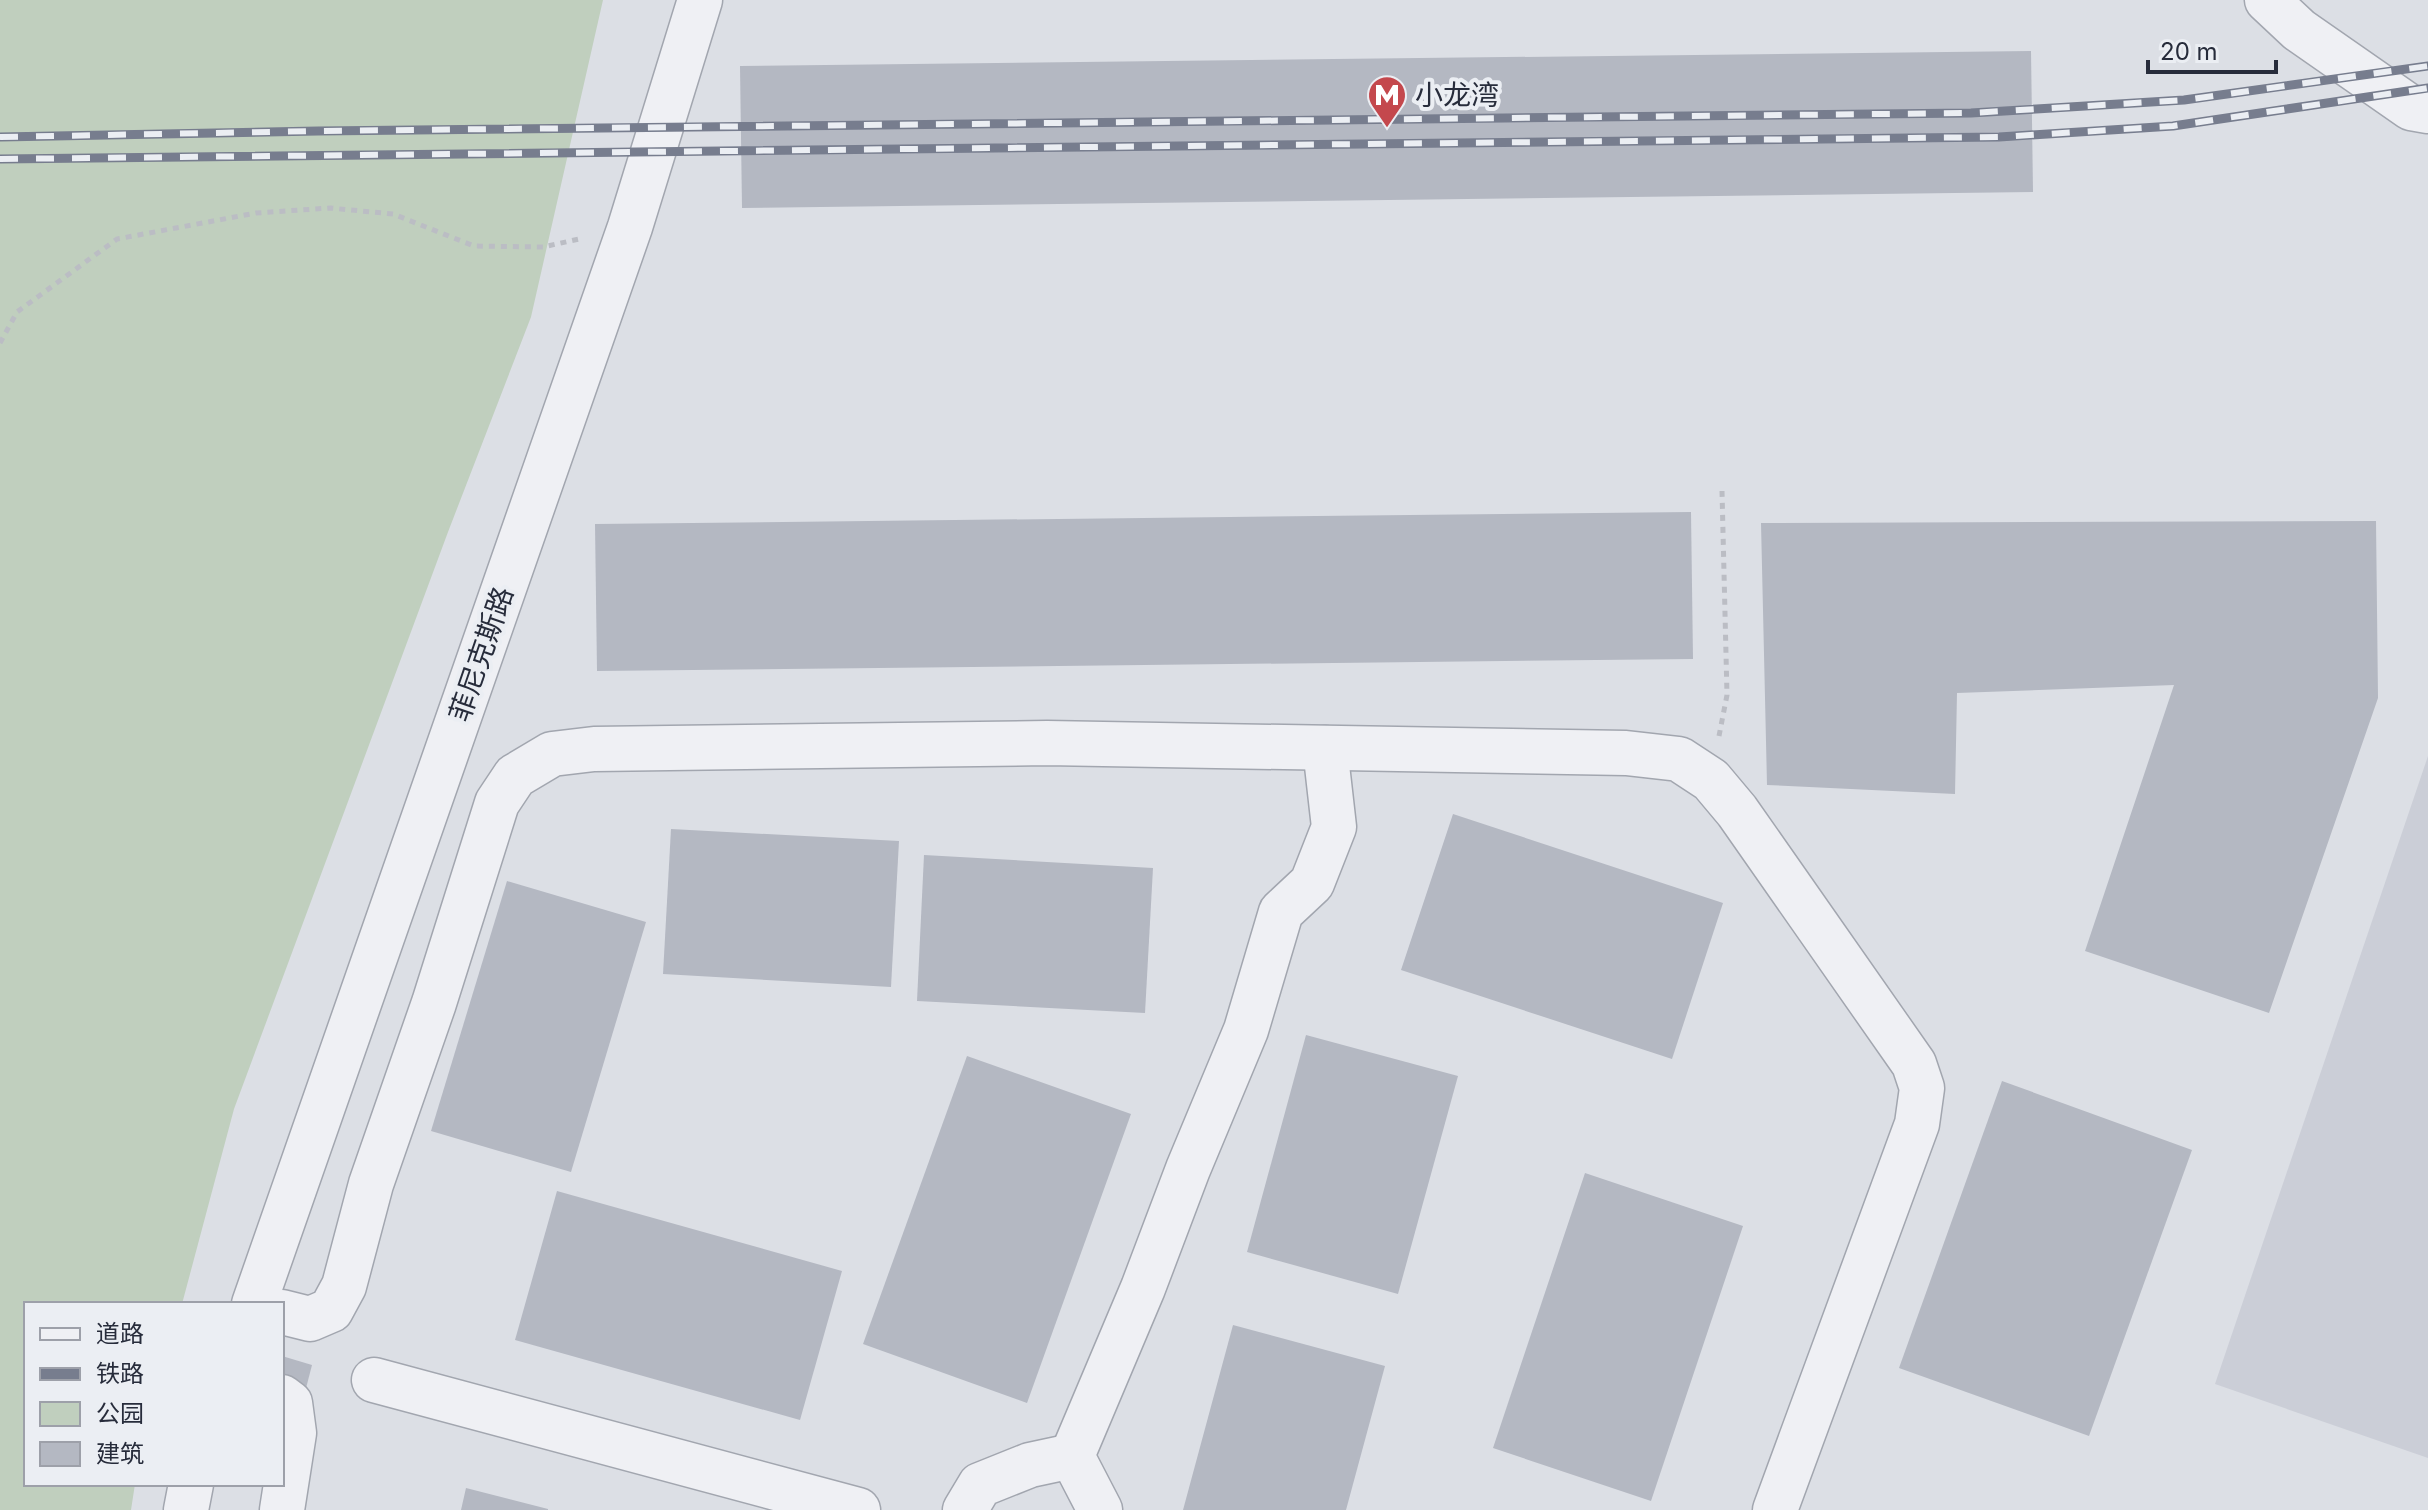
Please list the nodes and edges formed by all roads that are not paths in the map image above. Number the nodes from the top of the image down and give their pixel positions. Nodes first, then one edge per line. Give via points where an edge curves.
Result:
1 (700, 0) edge
2 (2267, 0) edge
3 (2428, 111) edge
4 (1325, 748) junction
5 (264, 1302) edge
6 (284, 1311) edge
7 (374, 1380) dead end
8 (284, 1398) edge
9 (1072, 1456) junction
10 (191, 1486) edge
11 (186, 1510) edge
12 (282, 1510) edge
13 (858, 1510) edge
14 (965, 1510) edge
15 (1100, 1510) edge
16 (1775, 1510) edge

1 - 5 street, 菲尼克斯路 via 630,227
2 - 3 street via 2299,30 2411,108
4 - 6 street via 1047,743 594,749 552,754 515,776 497,803 371,1184 344,1286 331,1310 310,1319
4 - 9 street via 1334,827 1312,883 1281,912 1246,1030
4 - 16 street via 1626,753 1679,759 1711,780 1737,811 1914,1064 1922,1088 1917,1124
7 - 13 street
8 - 12 street via 290,1403 294,1433
9 - 14 street via 1030,1465 980,1485
9 - 15 street
10 - 11 street

